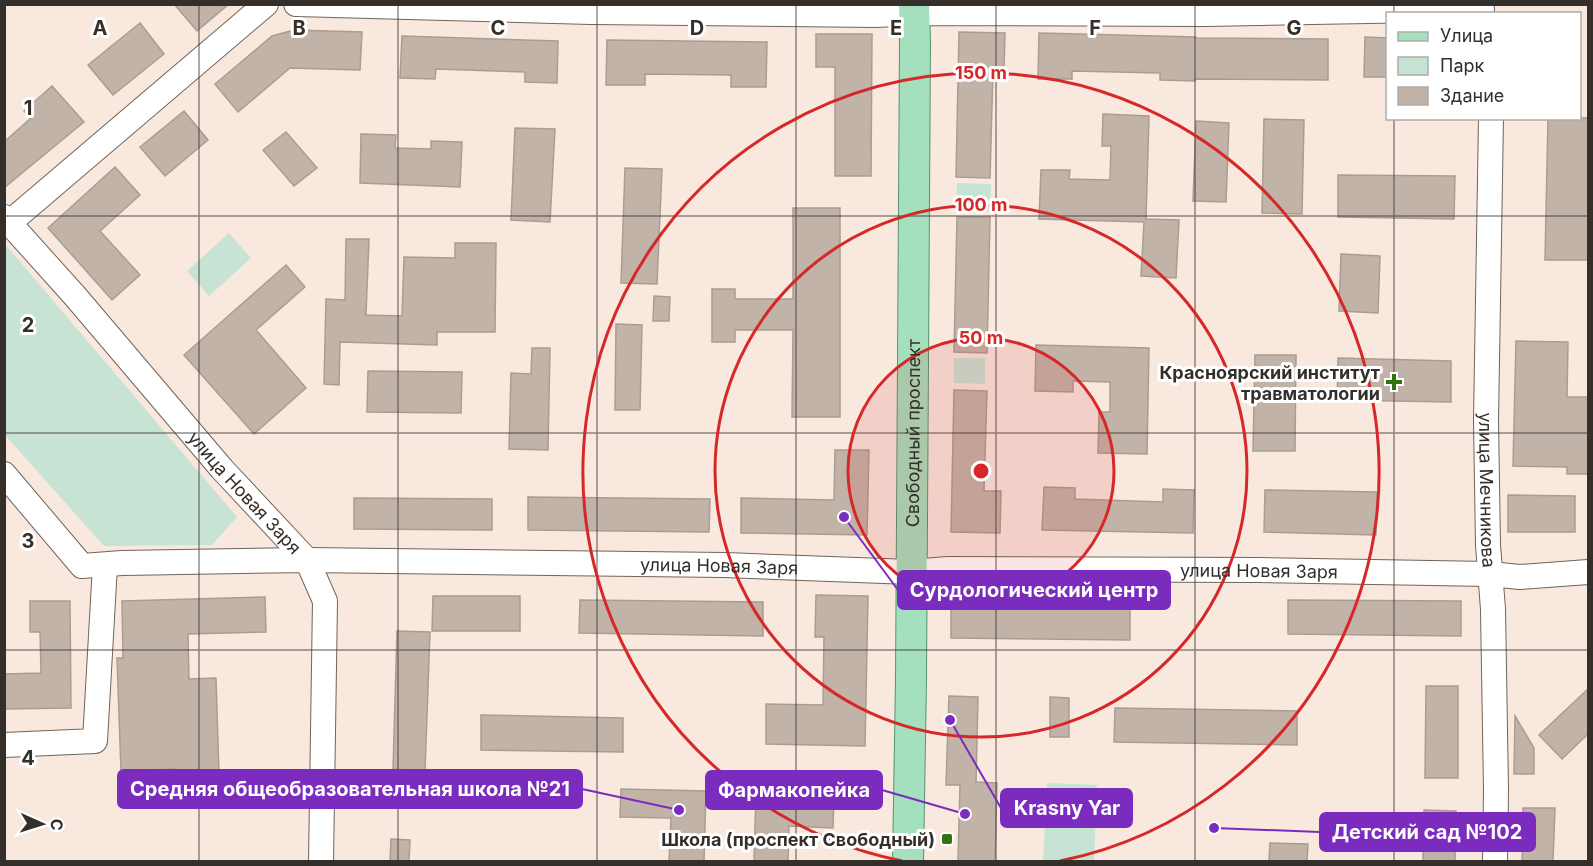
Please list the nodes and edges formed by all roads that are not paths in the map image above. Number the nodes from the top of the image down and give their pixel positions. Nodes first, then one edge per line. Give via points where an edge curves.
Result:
1 (266, 4) edge
2 (296, 4) edge
3 (914, 9) edge
4 (1482, 9) edge
5 (1491, 120) edge
6 (7, 220) edge
7 (4, 474) edge
8 (307, 560) junction
9 (105, 565) junction
10 (911, 572) junction
11 (1588, 572) edge
12 (1490, 574) junction
13 (4, 745) edge
14 (321, 861) edge
15 (908, 861) edge
16 (1495, 861) edge

1 - 6 street
2 - 3 street via 876,15
3 - 4 street via 1205,14
3 - 10 main road, Свободный проспект
5 - 12 street, улица Мечникова via 1486,410
6 - 8 street, улица Новая Заря via 222,469
7 - 9 street via 82,566
8 - 9 street
8 - 10 street, улица Новая Заря
8 - 14 street via 325,601
9 - 13 street via 95,741
10 - 12 street, улица Новая Заря via 1259,570
10 - 15 main road, Свободный проспект
11 - 12 street, улица Новая Заря via 1520,577
12 - 16 street, улица Мечникова

